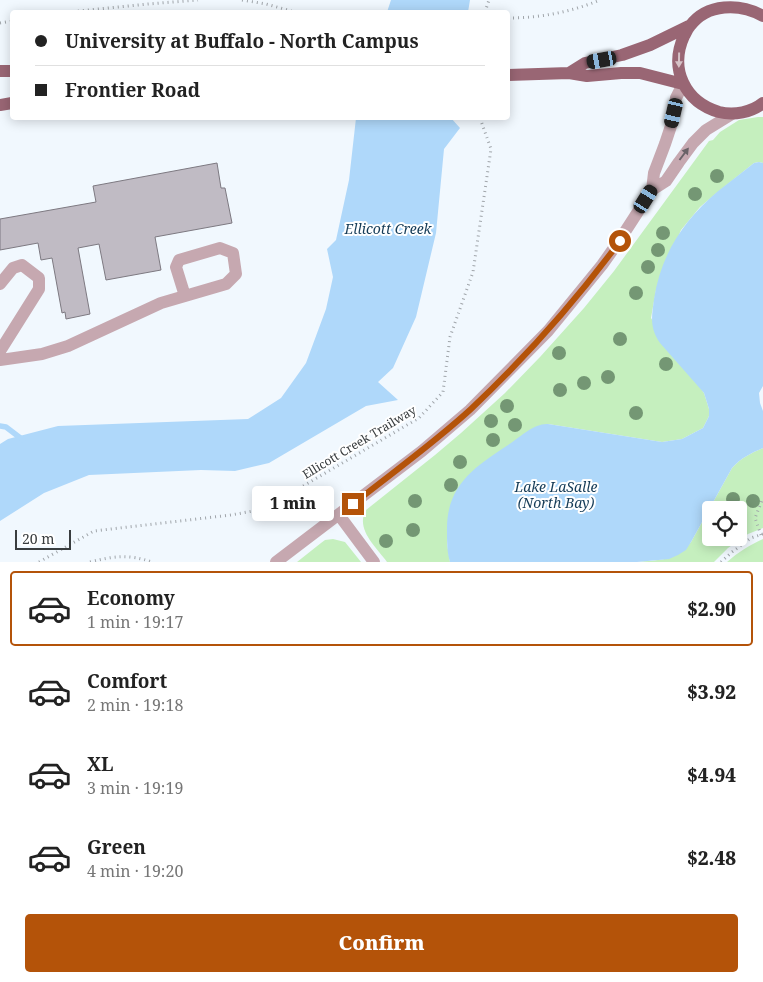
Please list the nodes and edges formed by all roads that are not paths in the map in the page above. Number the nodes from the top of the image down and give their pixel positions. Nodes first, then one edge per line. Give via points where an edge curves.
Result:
1 (735, 4) edge
2 (763, 16) edge
3 (690, 26) junction
4 (570, 72) junction
5 (512, 75) edge
6 (683, 84) junction
7 (761, 106) edge
8 (732, 114) junction
9 (652, 190) junction
10 (0, 284) edge
11 (185, 296) junction
12 (0, 351) edge
13 (0, 360) edge
14 (339, 515) junction
15 (276, 562) edge
16 (374, 562) edge

1 - 2 main road
1 - 3 main road via 711,10
3 - 4 main road via 650,45 585,63
3 -> 6 main road via 678,57
4 - 5 main road
4 - 6 main road via 587,76 640,72
6 - 8 main road via 707,107
6 - 9 street via 654,173
7 - 8 main road
9 -> 8 street via 666,181 686,150 700,136
9 - 14 street via 620,241 548,331 470,410
10 - 12 street via 12,268 22,265 39,278 39,289
11 - 11 street via 226,284 236,274 233,253 220,248 180,260 176,267
11 - 13 street via 68,346 42,354
14 - 15 street
14 - 16 street

